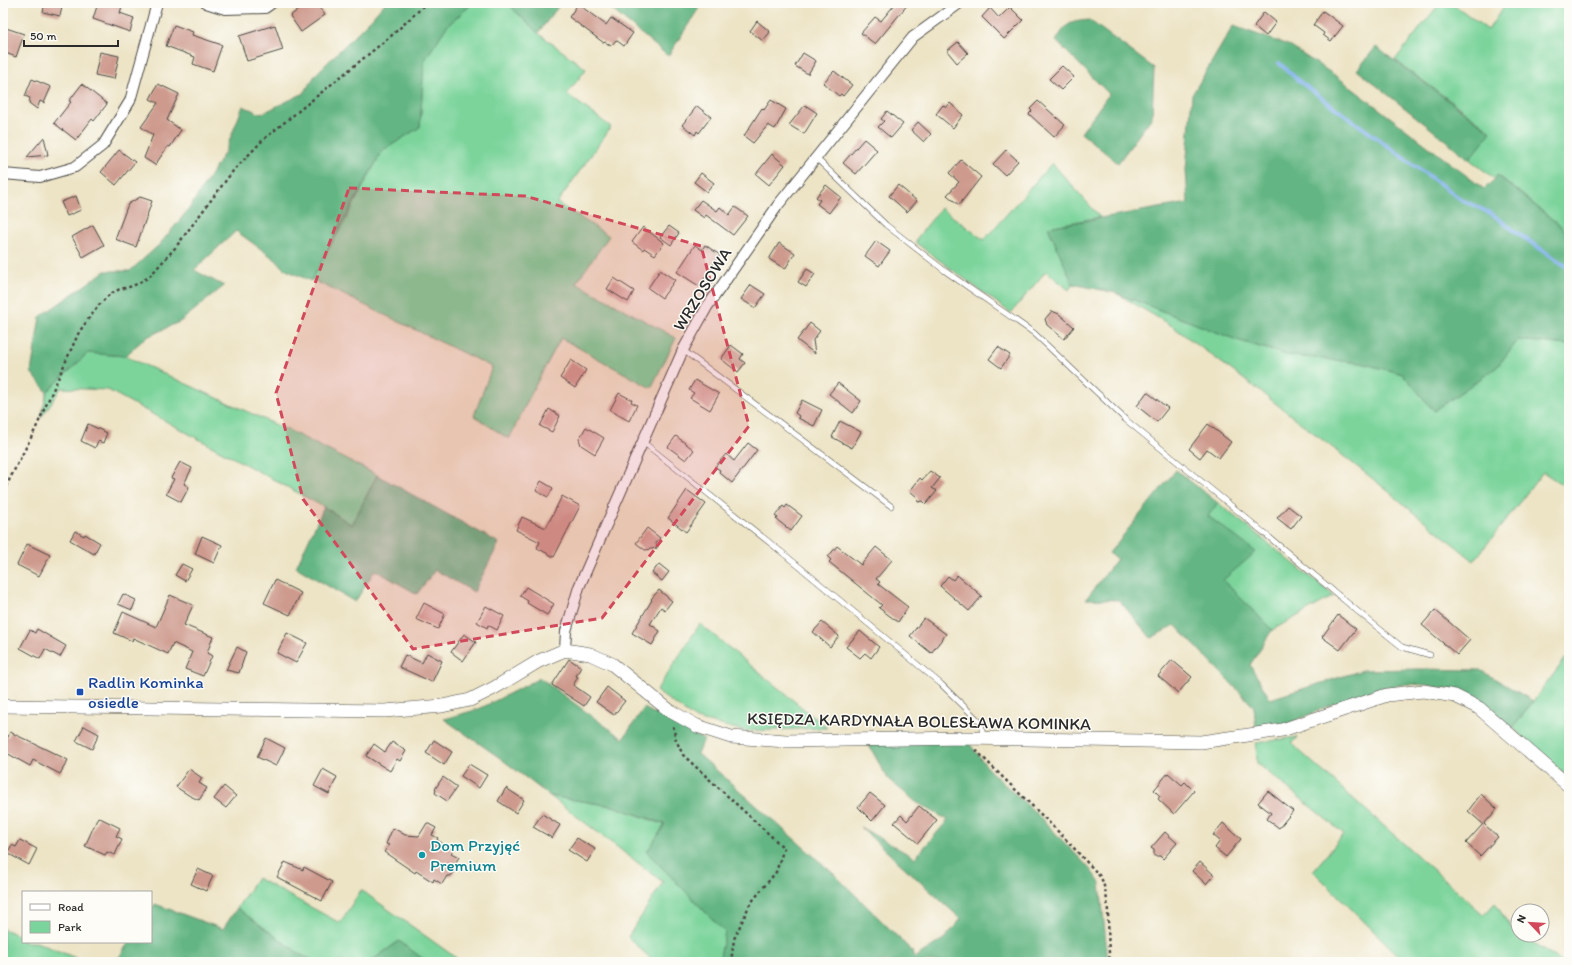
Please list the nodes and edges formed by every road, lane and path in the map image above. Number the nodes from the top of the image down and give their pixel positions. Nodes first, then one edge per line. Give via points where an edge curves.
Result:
1 (157, 3) edge
2 (206, 3) edge
3 (272, 3) edge
4 (427, 3) edge
5 (960, 3) edge
6 (816, 158) junction
7 (3, 174) edge
8 (683, 350) junction
9 (643, 442) junction
10 (3, 492) edge
11 (891, 506) dead end
12 (565, 650) junction
13 (1430, 655) dead end
14 (3, 706) edge
15 (670, 711) junction
16 (965, 738) junction
17 (984, 739) junction
18 (1569, 786) edge
19 (731, 962) edge
20 (1110, 962) edge

1 - 7 street via 130,101 103,145 74,167 40,177
2 - 3 street via 225,9 265,8
4 - 10 path via 391,36 260,142 233,171 175,248 149,277 110,294 99,305 79,332 35,430
5 - 6 street, WRZOSOWA via 912,37
6 - 8 street, WRZOSOWA via 778,205 706,307
6 - 13 lane via 886,225 945,271 1034,333 1126,420 1356,610 1402,647
8 - 9 street, WRZOSOWA
8 - 11 lane
9 - 12 street, WRZOSOWA via 579,587 566,631
9 - 17 lane via 941,684 982,723
12 - 14 street via 539,661 470,700 415,710
12 - 15 street, KSIĘDZA KARDYNAŁA BOLESŁAWA KOMINKA via 590,654 612,664
15 - 16 street, KSIĘDZA KARDYNAŁA BOLESŁAWA KOMINKA via 697,726 731,737 786,741
15 - 19 path via 676,740 683,755 784,848 776,872 750,904 734,939
16 - 17 street, KSIĘDZA KARDYNAŁA BOLESŁAWA KOMINKA
16 - 20 path via 1060,832 1101,879 1108,906
17 - 18 street, KSIĘDZA KARDYNAŁA BOLESŁAWA KOMINKA via 1201,742 1282,730 1387,695 1423,691 1455,696 1479,708

